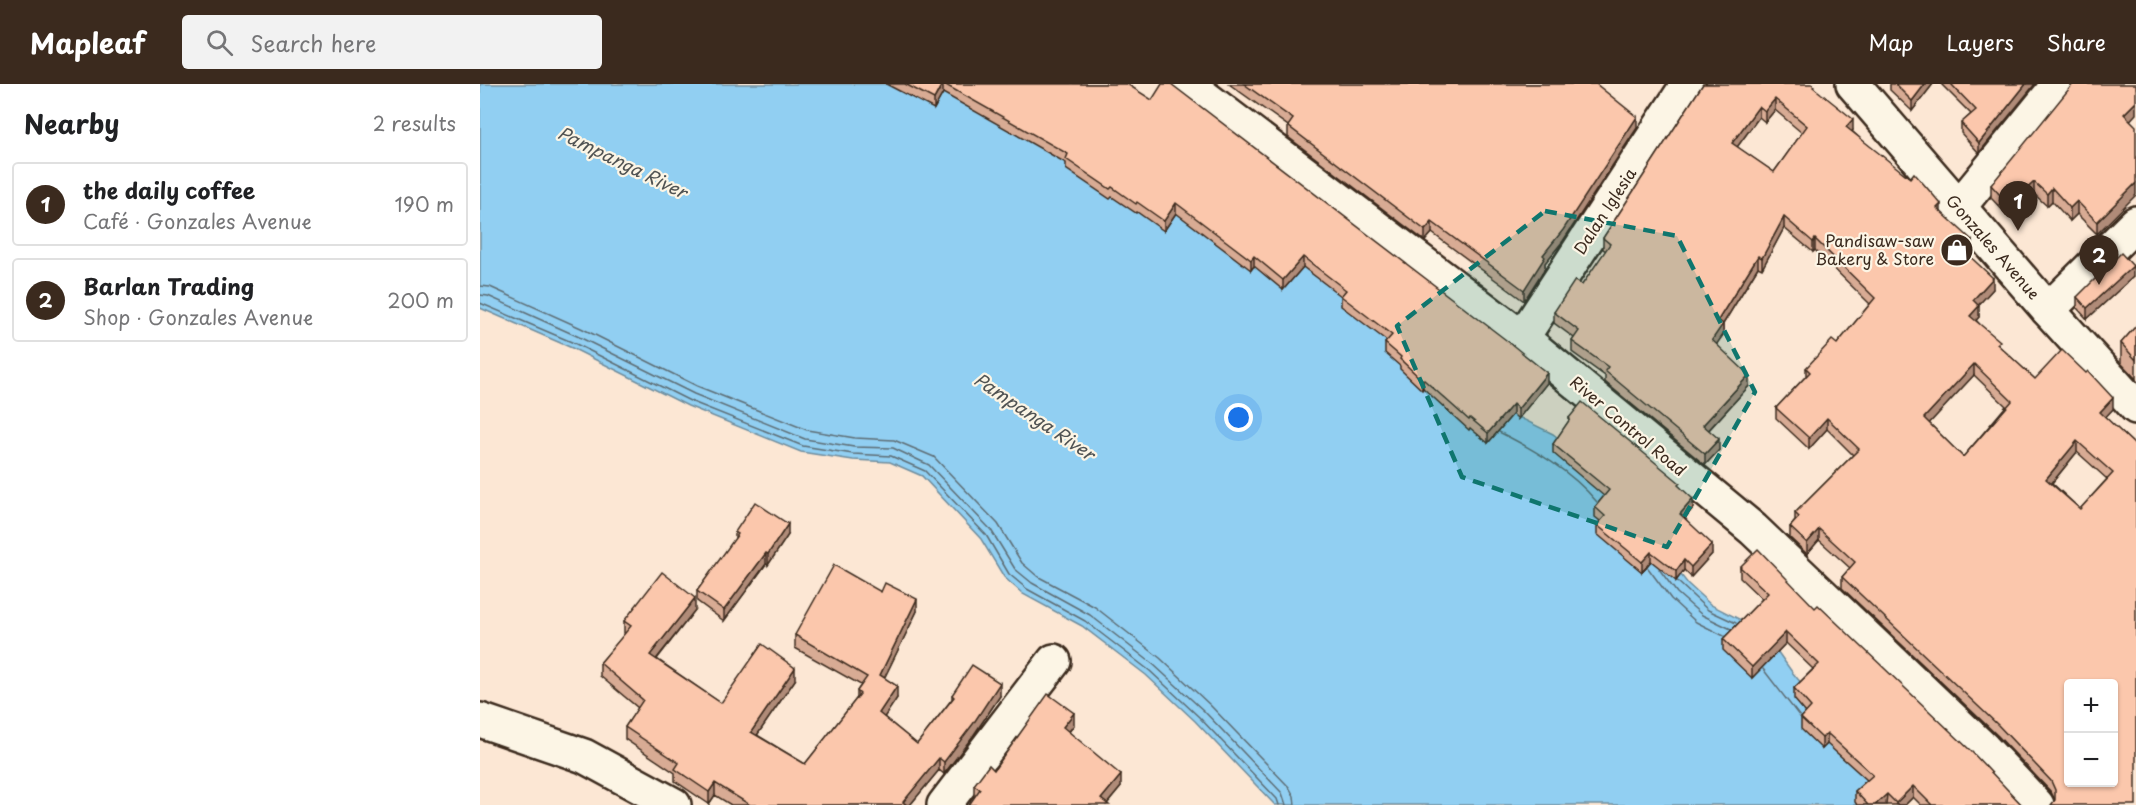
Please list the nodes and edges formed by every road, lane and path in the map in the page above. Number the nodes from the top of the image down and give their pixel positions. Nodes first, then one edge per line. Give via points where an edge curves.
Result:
1 (1187, 84) edge
2 (1688, 84) edge
3 (1853, 84) edge
4 (2059, 84) edge
5 (1959, 207) junction
6 (2136, 223) edge
7 (2048, 310) junction
8 (1522, 338) junction
9 (2136, 407) edge
10 (1054, 661) dead end
11 (480, 720) edge
12 (674, 805) edge
13 (944, 805) edge
14 (2037, 805) edge

1 - 8 street, River Control Road
2 - 8 street, Dalan Iglesia
3 - 5 street, Gonzales Avenue
4 - 5 street
5 - 7 street, Gonzales Avenue
6 - 7 street
7 - 9 street, Gonzales Avenue
8 - 14 street, River Control Road via 1753,529 1984,749
10 - 13 street
11 - 12 street via 584,756

